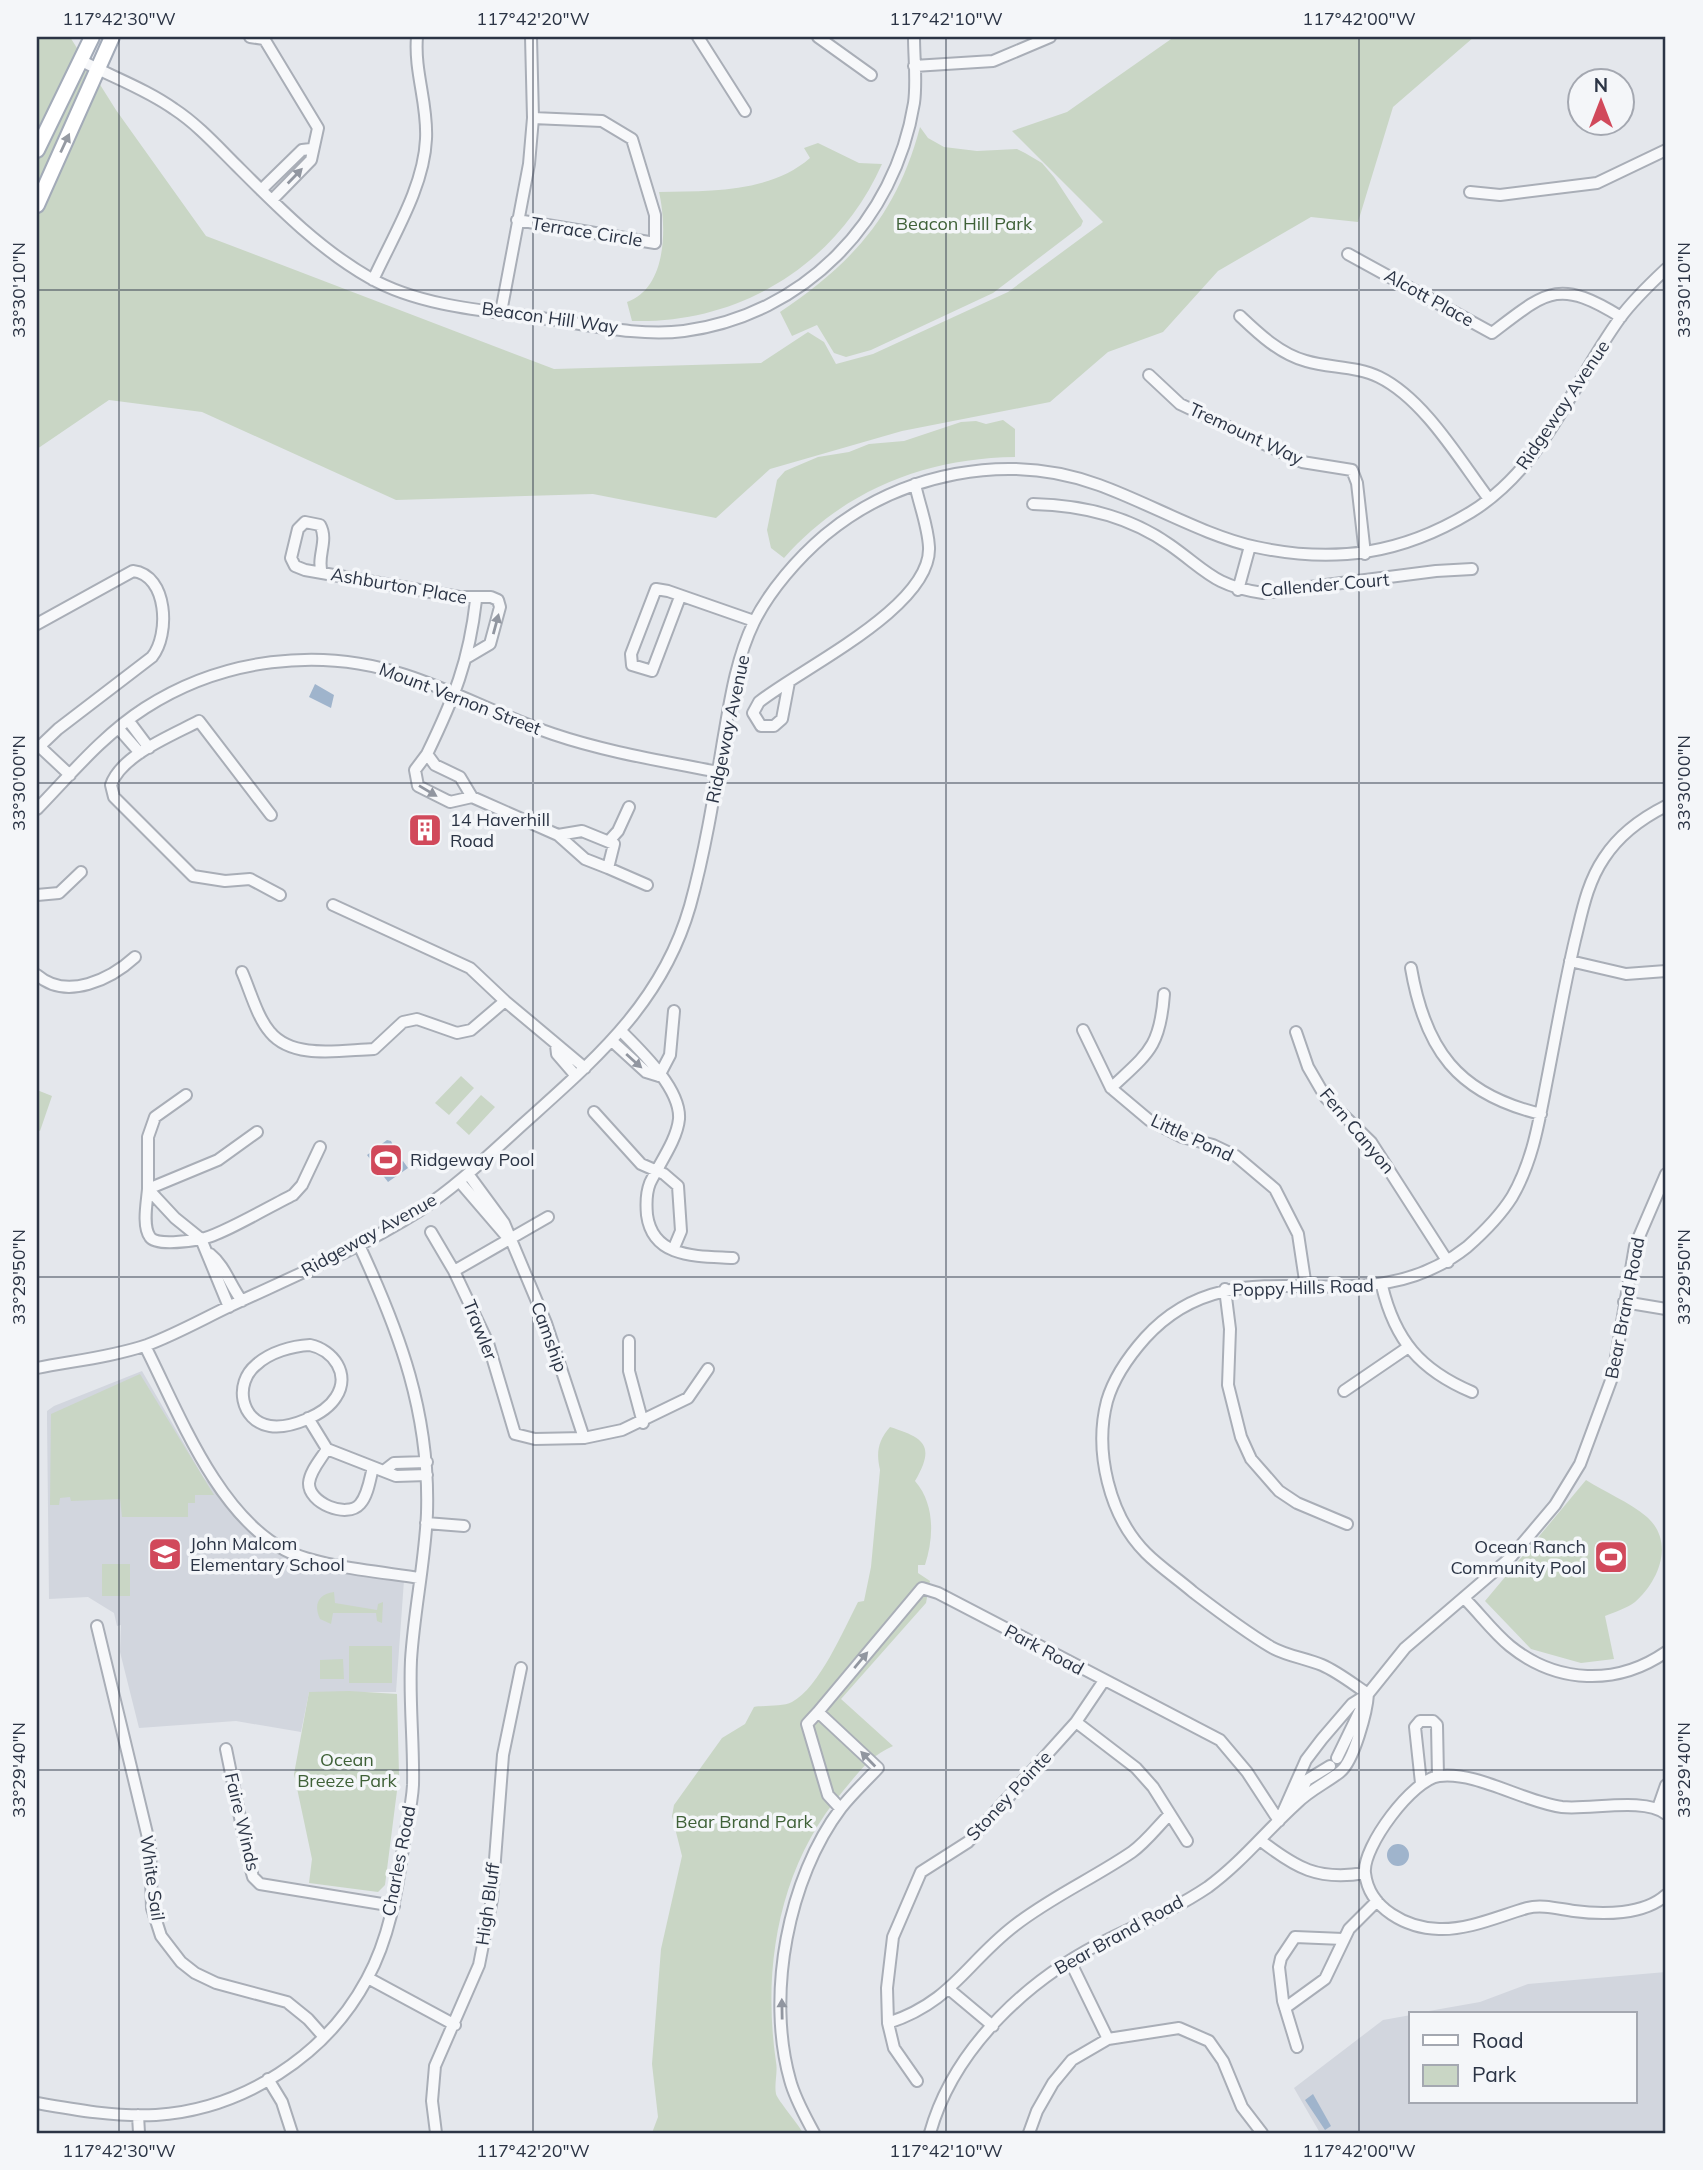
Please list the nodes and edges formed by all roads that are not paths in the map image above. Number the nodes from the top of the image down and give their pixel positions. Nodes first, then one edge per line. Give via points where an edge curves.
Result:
1 (92, 37) edge
2 (112, 37) edge
3 (250, 37) edge
4 (417, 37) edge
5 (531, 37) edge
6 (698, 37) edge
7 (818, 37) edge
8 (914, 37) edge
9 (1049, 37) edge
10 (263, 38) edge
11 (82, 61) junction
12 (914, 66) junction
13 (98, 70) junction
14 (871, 75) dead end
15 (745, 111) dead end
16 (533, 118) junction
17 (311, 149) junction
18 (37, 150) edge
19 (1666, 150) edge
20 (261, 190) junction
21 (1470, 192) dead end
22 (272, 200) junction
23 (37, 205) edge
24 (517, 220) junction
25 (1348, 254) dead end
26 (1666, 269) edge
27 (373, 280) junction
28 (501, 312) junction
29 (1240, 316) dead end
30 (1621, 317) junction
31 (1149, 374) dead end
32 (915, 484) junction
33 (1489, 499) junction
34 (1033, 504) dead end
35 (1250, 546) junction
36 (1364, 554) junction
37 (1472, 569) dead end
38 (322, 573) junction
39 (1238, 590) junction
40 (680, 597) junction
41 (476, 600) junction
42 (754, 621) junction
43 (37, 624) edge
44 (468, 657) junction
45 (789, 682) dead end
46 (455, 695) junction
47 (128, 720) junction
48 (118, 728) junction
49 (38, 747) edge
50 (145, 750) junction
51 (427, 754) junction
52 (718, 772) junction
53 (70, 775) junction
54 (472, 797) junction
55 (1666, 806) edge
56 (629, 807) dead end
57 (37, 809) edge
58 (271, 815) dead end
59 (558, 835) junction
60 (609, 841) junction
61 (608, 868) junction
62 (81, 872) dead end
63 (647, 885) dead end
64 (37, 895) edge
65 (279, 895) dead end
66 (333, 905) dead end
67 (135, 957) dead end
68 (1570, 961) junction
69 (1411, 968) dead end
70 (1666, 971) edge
71 (242, 972) dead end
72 (37, 975) edge
73 (1164, 994) dead end
74 (505, 1001) junction
75 (674, 1011) dead end
76 (1083, 1030) dead end
77 (621, 1031) junction
78 (1296, 1032) dead end
79 (612, 1041) junction
80 (556, 1045) junction
81 (584, 1068) junction
82 (576, 1076) junction
83 (659, 1076) junction
84 (1111, 1088) junction
85 (186, 1095) dead end
86 (594, 1112) dead end
87 (1541, 1114) junction
88 (257, 1132) dead end
89 (320, 1147) dead end
90 (657, 1171) junction
91 (1666, 1174) edge
92 (463, 1177) junction
93 (148, 1189) junction
94 (548, 1217) dead end
95 (431, 1232) dead end
96 (508, 1238) junction
97 (201, 1239) junction
98 (359, 1245) junction
99 (673, 1250) junction
100 (210, 1254) junction
101 (733, 1258) dead end
102 (1448, 1262) junction
103 (454, 1271) junction
104 (1382, 1286) junction
105 (1306, 1287) junction
106 (1225, 1289) junction
107 (242, 1301) junction
108 (1624, 1302) junction
109 (229, 1307) junction
110 (1666, 1309) edge
111 (629, 1341) dead end
112 (145, 1346) junction
113 (1407, 1348) junction
114 (37, 1368) edge
115 (708, 1369) dead end
116 (1344, 1391) dead end
117 (1472, 1392) dead end
118 (308, 1418) junction
119 (643, 1423) junction
120 (584, 1438) junction
121 (327, 1449) junction
122 (426, 1462) junction
123 (379, 1469) junction
124 (427, 1475) junction
125 (1347, 1524) dead end
126 (426, 1526) junction
127 (462, 1529) dead end
128 (420, 1578) junction
129 (1465, 1599) junction
130 (97, 1626) dead end
131 (1666, 1652) edge
132 (521, 1668) dead end
133 (1103, 1682) junction
134 (1368, 1694) junction
135 (818, 1712) junction
136 (1076, 1722) junction
137 (1322, 1739) junction
138 (226, 1749) dead end
139 (1339, 1757) junction
140 (1438, 1776) junction
141 (1421, 1783) junction
142 (1666, 1785) edge
143 (1294, 1805) junction
144 (840, 1808) junction
145 (1662, 1811) edge
146 (1170, 1814) junction
147 (1279, 1821) junction
148 (1260, 1840) junction
149 (1187, 1841) dead end
150 (1364, 1873) junction
151 (1666, 1895) edge
152 (1377, 1901) junction
153 (394, 1906) junction
154 (1343, 1939) junction
155 (1070, 1961) junction
156 (368, 1978) junction
157 (950, 1990) junction
158 (1285, 2008) junction
159 (888, 2023) junction
160 (455, 2025) junction
161 (993, 2026) junction
162 (324, 2037) junction
163 (1108, 2039) junction
164 (1297, 2047) dead end
165 (268, 2079) junction
166 (916, 2081) dead end
167 (37, 2102) edge
168 (138, 2115) junction
169 (139, 2133) edge
170 (292, 2133) edge
171 (436, 2133) edge
172 (814, 2133) edge
173 (930, 2133) edge
174 (1030, 2133) edge
175 (1262, 2133) edge

1 - 11 main road
2 - 13 main road
3 - 10 street
4 - 27 street via 424,158
5 - 16 street
6 - 15 street
7 - 14 street
8 - 12 street, Beacon Hill Way
9 - 12 street via 993,61
10 - 17 street via 318,128
11 - 13 street, Beacon Hill Way
11 - 18 main road
12 - 28 street, Beacon Hill Way via 914,101 907,131 881,198 849,245 820,273 782,299 733,320 683,331 640,331
13 - 20 street, Beacon Hill Way via 175,109
23 -> 13 main road
16 - 24 street
16 - 24 street, Terrace Circle via 601,121 632,139 655,215 655,243
17 - 20 street via 302,150
22 -> 17 street via 311,160
19 - 21 street via 1597,183 1500,195
20 - 22 street, Beacon Hill Way
22 - 27 street, Beacon Hill Way via 332,254
24 - 28 street
25 - 30 street, Alcott Place via 1492,333 1527,306 1553,294 1588,297
26 - 30 street, Ridgeway Avenue
27 - 28 street, Beacon Hill Way via 443,302
29 - 33 street via 1295,357 1371,374 1398,388 1418,406
30 - 33 street, Ridgeway Avenue via 1539,448
31 - 36 street, Tremount Way via 1180,404 1302,462 1352,470 1359,491
32 - 35 street, Ridgeway Avenue via 1001,469 1056,473 1102,486
32 - 42 street, Ridgeway Avenue via 864,508 821,538
32 - 45 street via 929,546 924,573 874,626
33 - 36 street, Ridgeway Avenue via 1416,540
34 - 39 street, Callender Court via 1077,506 1133,525 1169,544 1221,584
35 - 36 street, Ridgeway Avenue via 1305,555
35 - 39 street
37 - 39 street, Callender Court via 1263,593
38 - 38 street, Ashburton Place via 291,562 298,529 304,522 320,525 324,533
38 - 41 street, Ashburton Place
40 - 40 street via 656,589 631,654 632,664 652,671
40 - 42 street
41 - 44 street, Ashburton Place
44 -> 41 street, Ashburton Place via 490,644 500,607 491,597
42 - 52 street, Ridgeway Avenue via 733,686
43 - 49 street via 124,573 142,572 155,584 164,620 158,650
44 - 46 street, Ashburton Place
46 - 47 street, Mount Vernon Street via 370,665 286,660 212,676 173,692
46 - 51 street, Ashburton Place
46 - 52 street, Mount Vernon Street via 577,741
47 - 48 street, Mount Vernon Street
47 - 50 street
48 - 50 street
48 - 53 street, Mount Vernon Street
49 - 53 street
50 - 58 street via 199,721
50 - 65 street via 113,780 114,797 193,876 250,879
51 - 54 street via 435,765 460,777
51 -> 54 street, Ashburton Place via 415,770 418,786 450,802
52 - 77 street, Ridgeway Avenue via 697,879 679,939 645,1003
53 - 57 street, Mount Vernon Street
54 - 59 street
55 - 68 street, Poppy Hills Road via 1632,828 1604,858 1583,904
56 - 60 street
59 - 60 street via 582,831
59 - 61 street via 585,859
60 - 61 street via 615,851
61 - 63 street
62 - 64 street via 59,893
66 - 74 street via 470,968
67 - 72 street via 111,978 81,985 57,984
68 - 70 street via 1626,974
68 - 87 street, Poppy Hills Road
69 - 87 street via 1428,1032 1457,1075 1477,1089
71 - 74 street via 268,1030 283,1046 316,1051 374,1049 403,1022 417,1019 457,1032 471,1030
73 - 84 street via 1157,1040
74 - 80 street
75 - 83 street via 670,1055
76 - 84 street, Little Pond
77 - 79 street, Ridgeway Avenue
77 - 83 street
78 - 102 street, Fern Canyon via 1308,1067 1326,1098 1371,1142
79 - 81 street, Ridgeway Avenue
79 -> 83 street via 646,1072
80 - 81 street
80 - 82 street via 557,1054
81 - 82 street, Ridgeway Avenue
82 - 92 street, Ridgeway Avenue
83 - 90 street via 672,1092 679,1120
84 - 105 street, Little Pond via 1149,1120 1236,1156 1275,1189 1298,1234
85 - 93 street via 155,1117 148,1137
86 - 90 street via 632,1156
87 - 102 street, Poppy Hills Road via 1530,1158 1513,1195 1490,1225
88 - 93 street via 218,1160
89 - 97 street via 293,1195
90 - 99 street via 669,1177 680,1193 681,1231
90 - 99 street via 647,1192 649,1222 655,1239
91 - 108 street, Bear Brand Road via 1635,1246
92 - 96 street, Camship via 504,1223
92 - 98 street, Ridgeway Avenue via 421,1210
93 - 97 street
93 - 97 street via 146,1229 150,1238 167,1244
94 - 96 street
95 - 103 street, Trawler
96 - 103 street
96 - 120 street, Camship via 546,1322
97 - 100 street
98 - 107 street, Ridgeway Avenue
98 - 122 street, Charles Road via 409,1363
99 - 101 street
100 - 107 street via 221,1263
100 - 109 street
102 - 104 street, Poppy Hills Road
103 - 120 street, Trawler via 488,1343 515,1434 536,1439
104 - 105 street, Poppy Hills Road
104 - 113 street via 1392,1322
105 - 106 street, Poppy Hills Road
106 - 125 street via 1230,1329 1228,1385 1251,1459 1279,1491
106 - 134 street, Poppy Hills Road via 1192,1300 1166,1317 1121,1370 1104,1420 1103,1449 1112,1496 1144,1552 1202,1598 1274,1648 1321,1665
107 - 109 street, Ridgeway Avenue
108 - 110 street
108 - 129 street, Bear Brand Road via 1613,1375 1580,1464 1525,1541
109 - 112 street, Ridgeway Avenue
111 - 119 street via 629,1371
112 - 114 street, Ridgeway Avenue
112 - 128 street via 174,1411 219,1486 259,1535 313,1559
113 - 116 street
113 - 117 street via 1447,1382
115 - 119 street via 688,1398
118 - 118 street via 278,1427 261,1425 249,1416 242,1387 255,1365 297,1346 324,1348 331,1354 341,1375 337,1397
118 - 121 street
119 - 120 street
121 - 123 street
121 - 123 street via 309,1480 310,1490 315,1499 343,1511 360,1503
122 - 123 street via 394,1463
122 - 124 street, Charles Road
123 - 124 street via 396,1476
124 - 126 street, Charles Road
126 - 127 street
126 - 128 street, Charles Road
128 - 153 street, Charles Road via 411,1661 412,1788
129 - 131 street via 1508,1644 1556,1672 1582,1677 1615,1675
129 - 134 street, Bear Brand Road via 1405,1648
130 - 162 street, White Sail via 150,1846 152,1908 161,1936 195,1973 287,2002
132 - 160 street, High Bluff via 503,1755 492,1899 479,1965
135 -> 133 street, Park Road via 922,1588
133 - 136 street, Stoney Pointe
133 - 147 street, Park Road via 1220,1740
134 - 137 street, Bear Brand Road via 1352,1704
134 - 139 street, Bear Brand Road via 1367,1713
135 - 144 street, Park Road via 807,1724 828,1795
144 -> 135 street via 877,1768
136 - 146 street via 1136,1768
136 - 159 street, Stoney Pointe via 968,1842 921,1871 892,1937
137 - 139 street
137 - 147 street, Bear Brand Road via 1306,1760
138 - 153 street, Faire Winds via 250,1866 260,1884
139 - 143 street via 1307,1780
139 - 143 street, Bear Brand Road via 1342,1771
140 - 141 street
140 - 141 street via 1437,1725 1420,1721 1415,1727
140 - 145 street via 1467,1779 1551,1805
141 - 150 street via 1385,1824
142 - 145 street
143 - 147 street, Bear Brand Road
172 -> 144 street via 789,2077 782,1997 797,1892
146 - 149 street
146 - 157 street via 1134,1850 1012,1927
147 - 148 street, Bear Brand Road
148 - 150 street via 1303,1870 1345,1877
148 - 155 street, Bear Brand Road via 1206,1888
150 - 152 street
151 - 152 street via 1641,1909 1601,1913 1531,1907 1440,1929 1391,1916
152 - 154 street
153 - 156 street, Charles Road
154 - 158 street via 1325,1979
154 - 158 street via 1296,1937 1280,1962
155 - 161 street, Bear Brand Road via 1037,1981
155 - 163 street
156 - 160 street
156 - 162 street, Charles Road
157 - 159 street via 917,2013
157 - 161 street
158 - 164 street
159 - 166 street, Stoney Pointe via 894,2048
160 - 171 street, High Bluff via 435,2066 432,2101
161 - 173 street, Bear Brand Road via 959,2072
162 - 165 street, Charles Road via 296,2064
163 - 174 street via 1072,2060 1037,2111
163 - 175 street via 1178,2028 1209,2041 1223,2061 1242,2107
165 - 168 street, Charles Road via 215,2104
165 - 170 street
167 - 168 street, Charles Road
168 - 169 street

